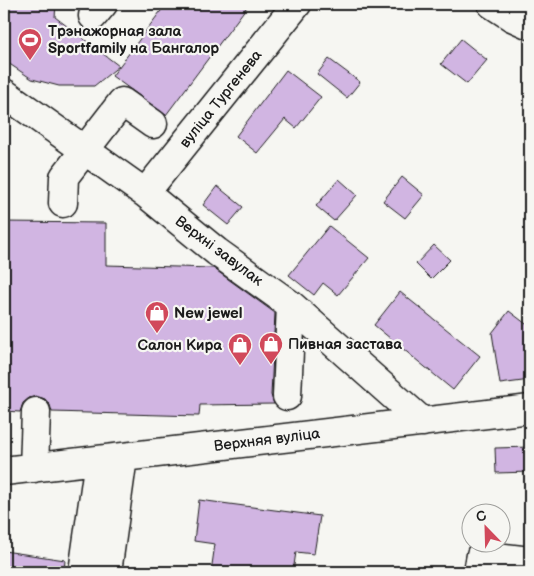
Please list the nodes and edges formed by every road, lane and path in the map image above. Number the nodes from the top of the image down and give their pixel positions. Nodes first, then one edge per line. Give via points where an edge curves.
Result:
1 (297, 4) edge
2 (492, 4) edge
3 (530, 25) edge
4 (4, 93) edge
5 (153, 124) dead end
6 (84, 151) junction
7 (145, 193) junction
8 (63, 203) dead end
9 (291, 305) junction
10 (287, 396) dead end
11 (530, 409) edge
12 (36, 412) dead end
13 (423, 422) junction
14 (111, 459) junction
15 (34, 468) junction
16 (4, 472) edge
17 (530, 561) edge
18 (83, 572) edge
19 (107, 572) edge
20 (478, 572) edge

1 - 7 street, вуліца Тургенева
2 - 3 street
4 - 6 street, Верхні завулак
5 - 6 street via 122,102
6 - 7 street, Верхні завулак
6 - 8 street via 64,177
7 - 9 street, Верхні завулак via 216,252
9 - 10 street
9 - 13 street, Верхні завулак
11 - 13 street, Верхняя вуліца
12 - 15 street
13 - 14 street, Верхняя вуліца
14 - 15 street, Верхняя вуліца
14 - 18 street
14 - 19 street
15 - 16 street, Верхняя вуліца
17 - 20 street via 481,555

